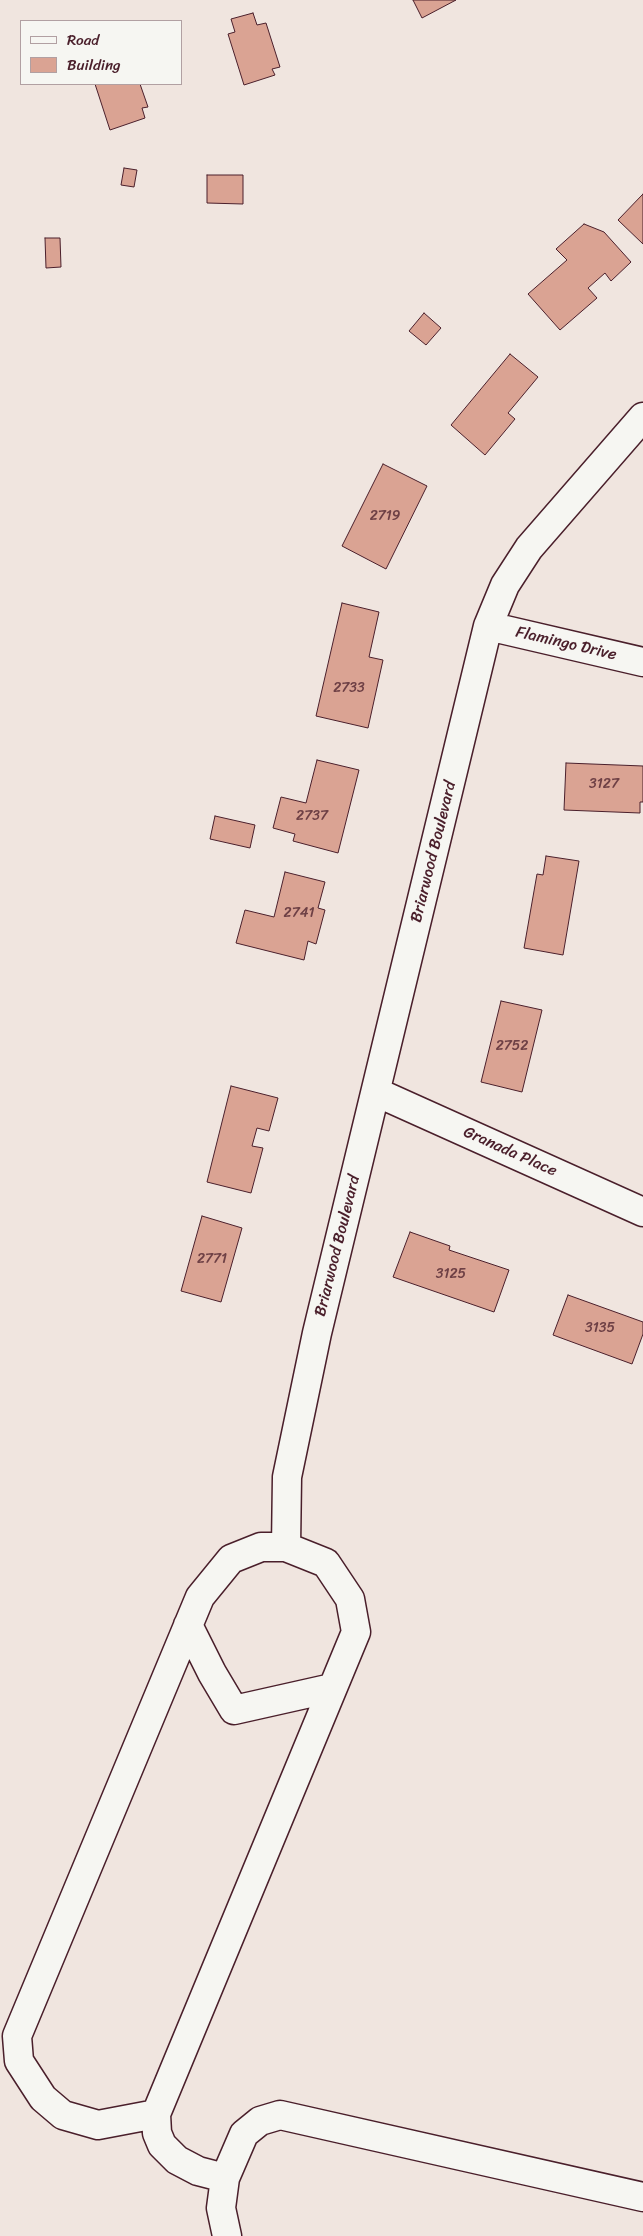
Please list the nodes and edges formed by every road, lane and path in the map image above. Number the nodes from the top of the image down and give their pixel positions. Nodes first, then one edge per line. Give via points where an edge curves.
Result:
1 (643, 417) edge
2 (488, 626) junction
3 (643, 662) edge
4 (376, 1092) junction
5 (643, 1212) edge
6 (286, 1547) junction
7 (188, 1625) junction
8 (332, 1688) junction
9 (156, 2114) junction
10 (225, 2178) junction
11 (643, 2197) edge
12 (227, 2236) edge

1 - 2 street, Briarwood Boulevard via 529,548 505,585
2 - 3 street, Flamingo Drive
2 - 4 street, Briarwood Boulevard
4 - 5 street, Granada Place
4 - 6 street, Briarwood Boulevard via 317,1333 286,1477
6 - 7 street via 261,1547 231,1559 200,1597
6 - 8 street via 326,1563 350,1599 356,1632
7 - 8 street via 234,1710
7 - 9 street via 17,2036 19,2061 43,2098 62,2115 98,2125
8 - 9 street
9 - 10 street via 157,2133 162,2145 177,2160 198,2171
10 - 11 street via 244,2134 260,2122 280,2115
10 - 12 street via 221,2208

